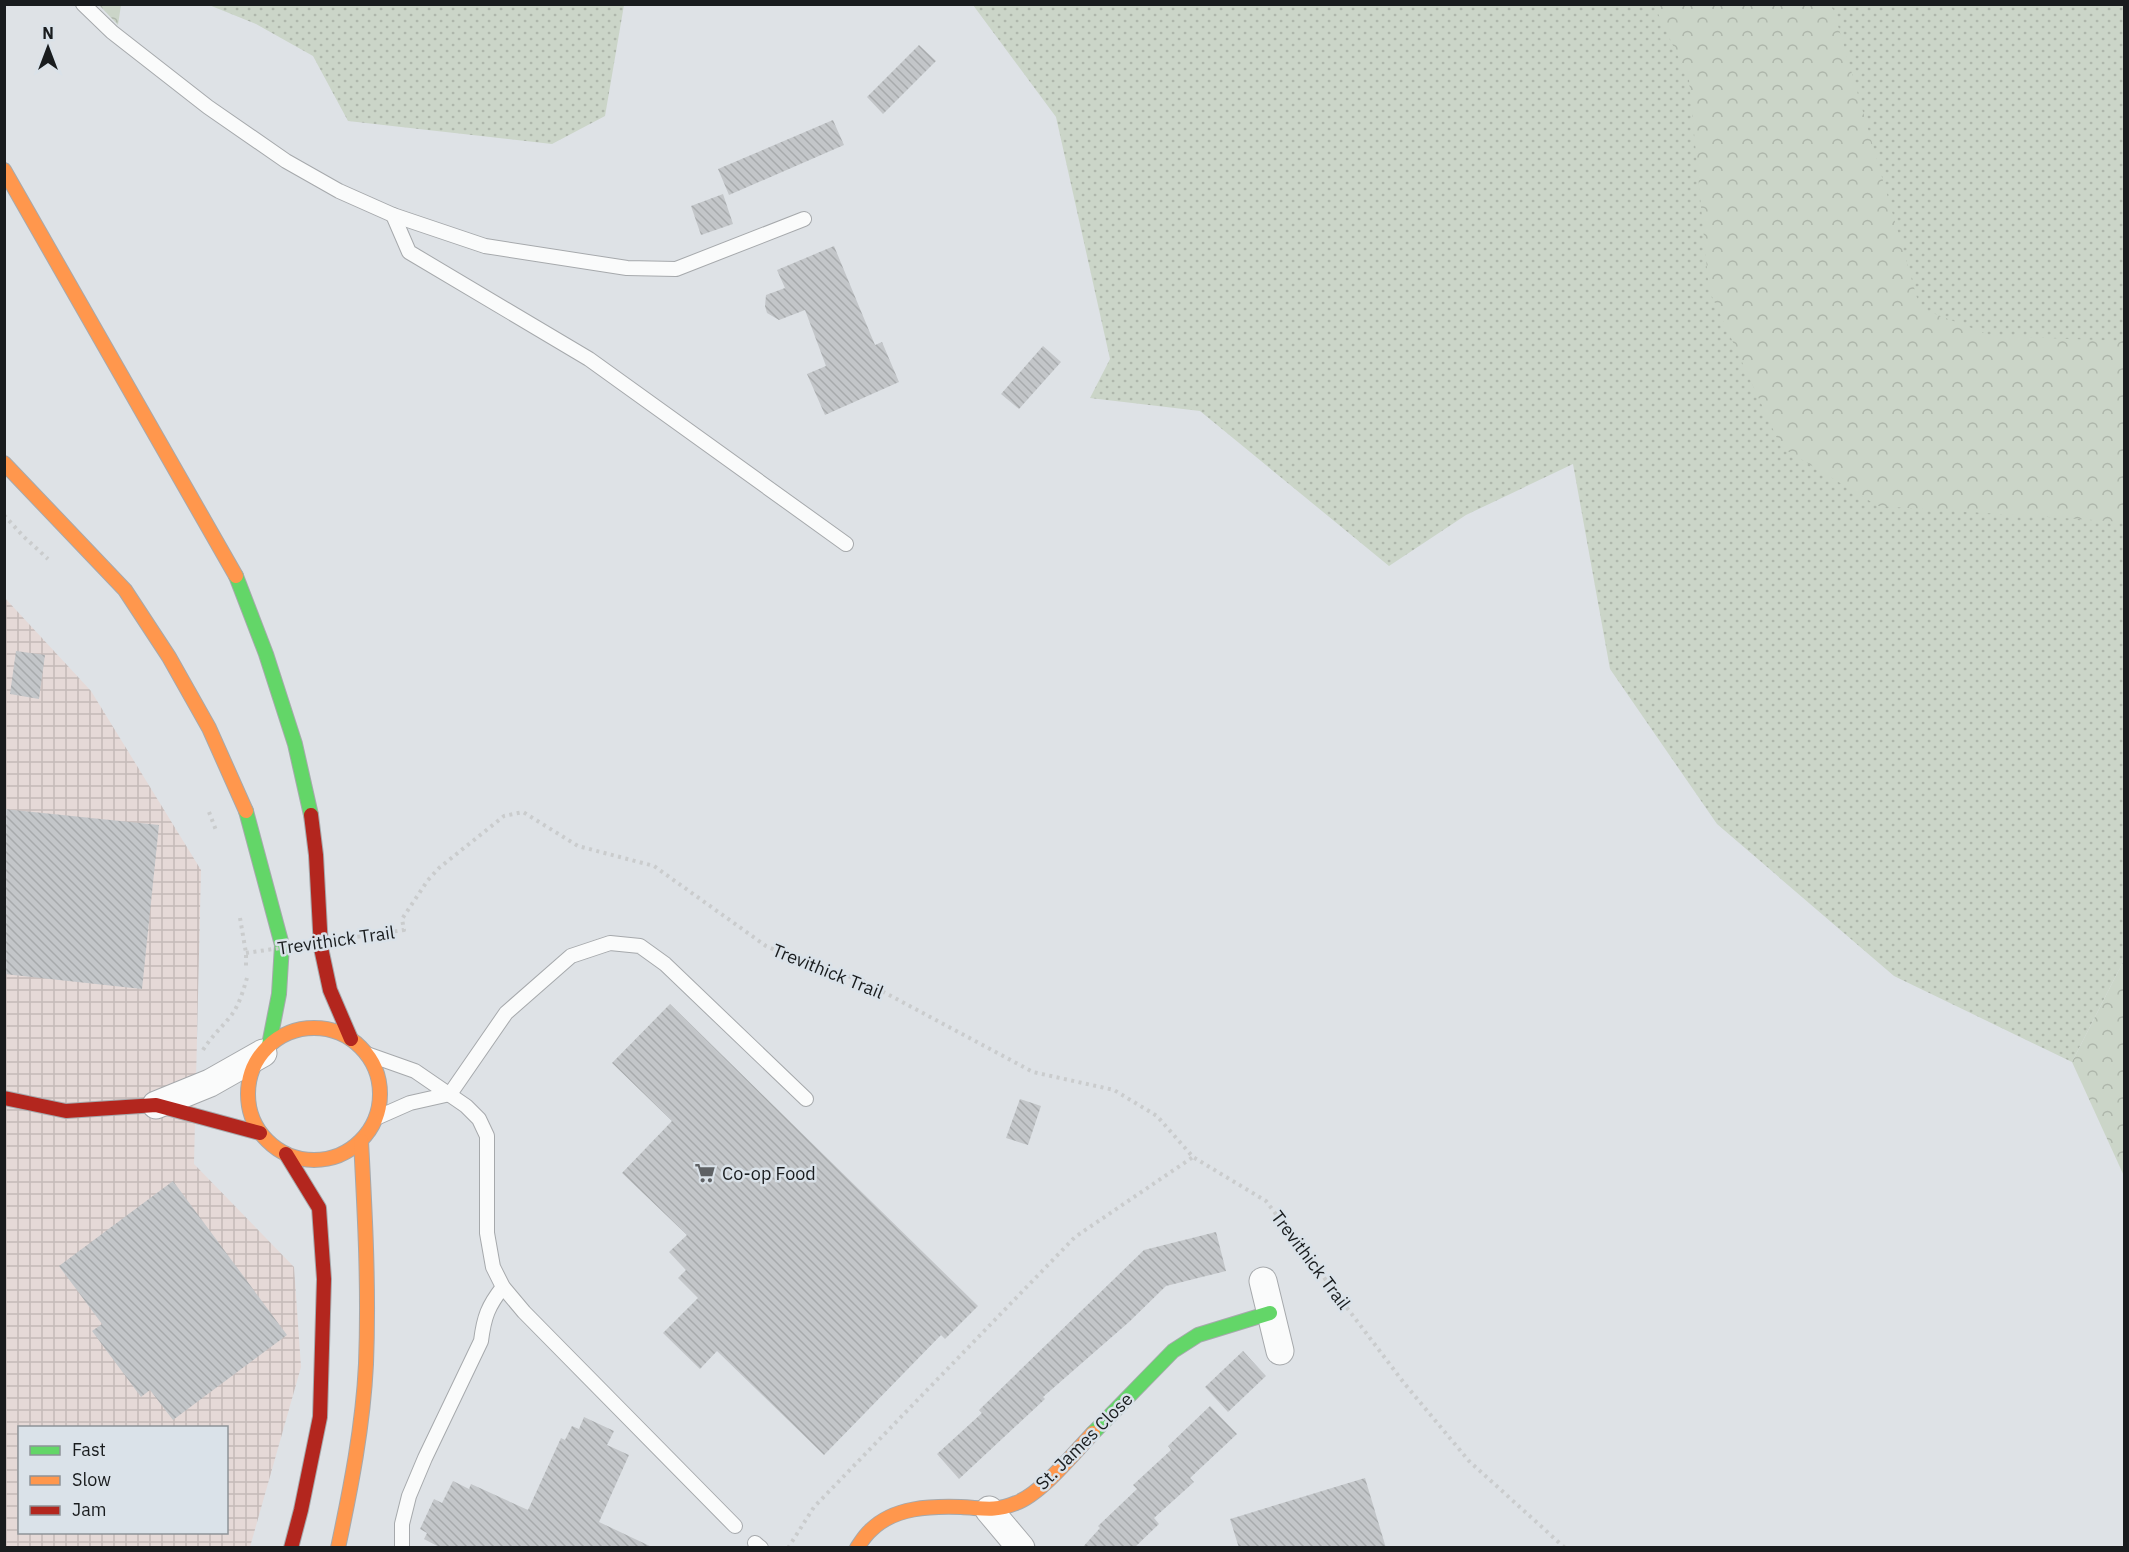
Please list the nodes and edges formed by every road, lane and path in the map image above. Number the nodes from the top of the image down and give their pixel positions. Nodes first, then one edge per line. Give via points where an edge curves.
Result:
1 (83, 4) edge
2 (4, 170) edge
3 (393, 215) junction
4 (804, 219) dead end
5 (4, 464) edge
6 (846, 544) dead end
7 (207, 806) dead end
8 (219, 837) dead end
9 (238, 911) dead end
10 (246, 953) junction
11 (351, 1039) junction
12 (266, 1049) junction
13 (203, 1050) dead end
14 (368, 1054) junction
15 (450, 1094) junction
16 (4, 1098) edge
17 (806, 1099) dead end
18 (156, 1105) junction
19 (376, 1118) junction
20 (260, 1133) junction
21 (361, 1141) junction
22 (286, 1154) junction
23 (1193, 1157) junction
24 (1263, 1281) dead end
25 (503, 1287) junction
26 (1270, 1313) junction
27 (1280, 1351) dead end
28 (989, 1510) junction
29 (735, 1526) dead end
30 (291, 1548) edge
31 (339, 1548) edge
32 (402, 1548) edge
33 (788, 1548) edge
34 (857, 1548) edge
35 (1022, 1548) edge
36 (1565, 1548) edge

1 - 3 lane via 112,32 208,107 286,161
2 - 11 main road via 238,580 295,744 316,855 321,948 330,990
3 - 4 lane via 485,246 627,268 676,269
3 - 6 lane via 409,252 589,359
5 - 12 main road via 125,590 209,728 247,813 282,945 279,994
7 - 8 path
9 - 10 path
10 - 13 path via 247,978 240,998 232,1015
10 - 23 path, Trevithick Trail, bridge via 404,930 402,919 439,868 504,816 523,812 578,846 654,866 766,946 863,981 1033,1072 1114,1090 1156,1116
11 - 12 main road via 334,1030 311,1027 288,1032
11 - 14 main road
12 - 18 street via 210,1083
12 - 20 main road via 253,1067 248,1089 250,1112
14 - 15 lane via 415,1071
14 - 19 main road via 378,1075 380,1098
15 - 17 lane via 506,1013 570,956 610,943 640,946 665,964
15 - 19 lane via 410,1103
15 - 25 lane via 478,1119 487,1136 487,1233 493,1267
16 - 18 main road via 66,1111
18 - 20 main road
19 - 21 main road
20 - 22 main road
21 - 22 main road via 342,1154 320,1160
21 - 31 main road via 368,1256 366,1365 355,1471
22 - 30 main road via 318,1208 324,1279 320,1417
23 - 33 path via 1076,1237 814,1508
23 - 36 path, Trevithick Trail via 1266,1201 1404,1383 1469,1461
24 - 26 street
25 - 29 lane
25 - 32 lane via 490,1305 481,1341 409,1497 402,1524
26 - 27 street
26 - 28 main road, St. James Close via 1198,1335 1173,1351 1037,1490 1017,1503
28 - 34 main road, St. James Close via 922,1508 895,1514 870,1529
28 - 35 street

